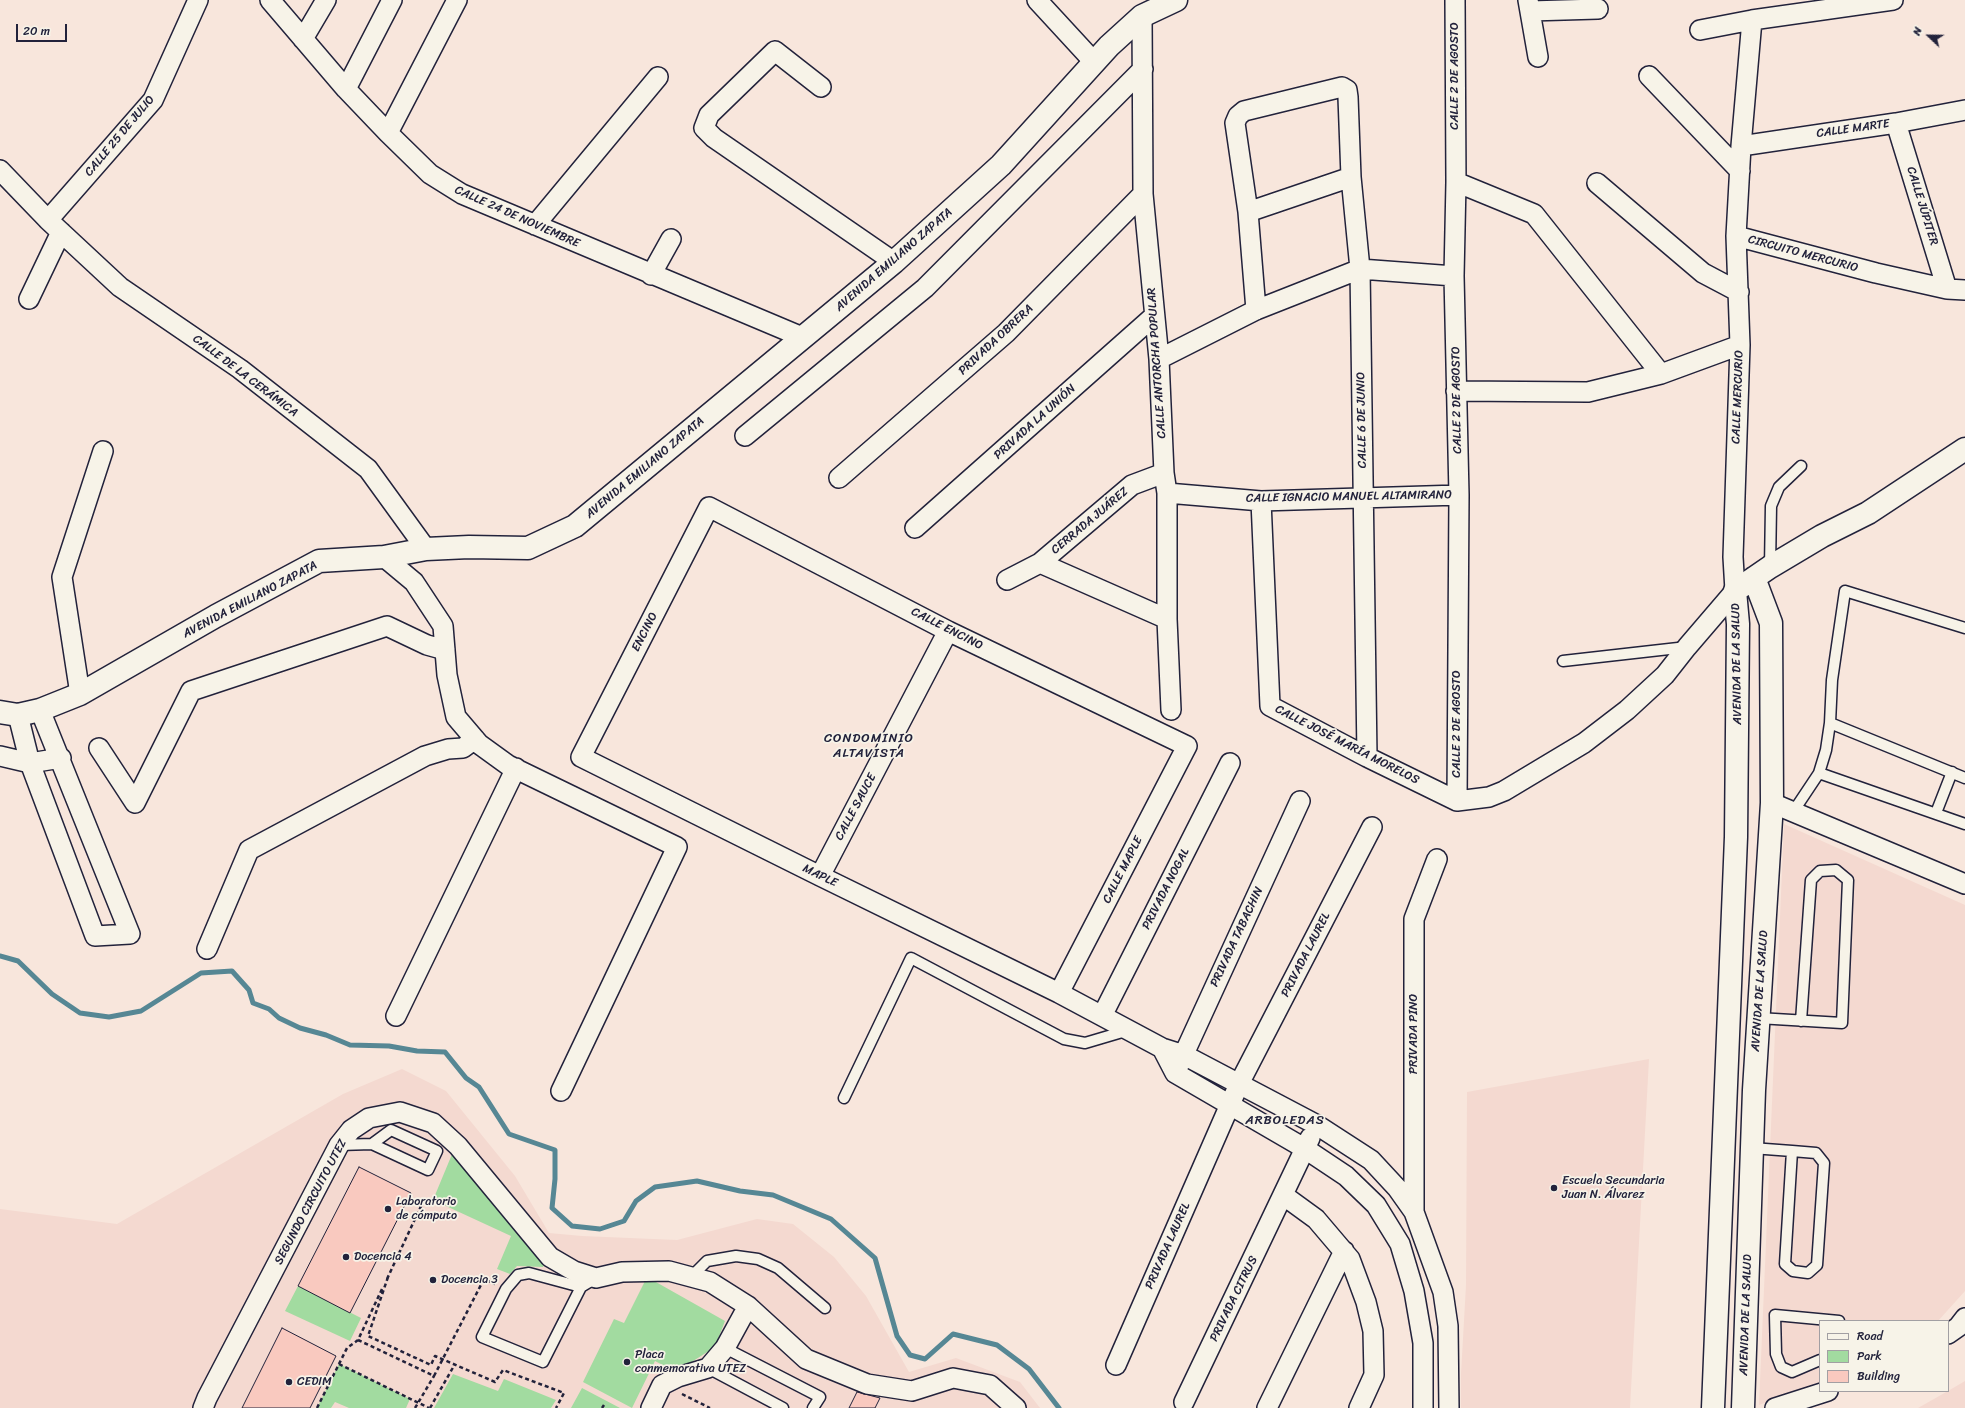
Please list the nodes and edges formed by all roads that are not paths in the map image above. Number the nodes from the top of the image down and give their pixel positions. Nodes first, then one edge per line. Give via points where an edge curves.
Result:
1 (198, 0) edge
2 (326, 0) edge
3 (392, 0) edge
4 (457, 0) edge
5 (1037, 0) edge
6 (1176, 0) edge
7 (1455, 0) edge
8 (1893, 0) edge
9 (274, 2) edge
10 (1529, 6) edge
11 (1598, 9) dead end
12 (1142, 16) junction
13 (1752, 20) junction
14 (1700, 30) dead end
15 (303, 39) junction
16 (1538, 57) dead end
17 (1094, 63) junction
18 (1143, 69) junction
19 (1649, 76) dead end
20 (658, 77) dead end
21 (821, 87) dead end
22 (346, 89) junction
23 (1965, 110) edge
24 (1896, 123) junction
25 (388, 133) junction
26 (1741, 146) junction
27 (0, 170) edge
28 (1740, 171) junction
29 (1351, 177) junction
30 (1456, 182) junction
31 (1597, 183) dead end
32 (1143, 194) junction
33 (1248, 212) junction
34 (534, 225) junction
35 (55, 226) junction
36 (1736, 236) junction
37 (671, 239) dead end
38 (894, 262) junction
39 (1360, 269) junction
40 (652, 275) junction
41 (1454, 276) junction
42 (1956, 290) edge
43 (1739, 292) junction
44 (29, 298) dead end
45 (1256, 310) junction
46 (1154, 316) junction
47 (802, 337) junction
48 (1740, 345) junction
49 (1159, 359) junction
50 (1661, 374) junction
51 (1456, 391) junction
52 (745, 436) dead end
53 (1965, 449) edge
54 (103, 451) dead end
55 (1801, 466) dead end
56 (1164, 472) junction
57 (839, 478) dead end
58 (1167, 493) junction
59 (1458, 495) junction
60 (1363, 498) junction
61 (1261, 501) junction
62 (709, 506) joint
63 (915, 528) dead end
64 (426, 549) junction
65 (384, 557) junction
66 (1733, 557) junction
67 (1040, 563) junction
68 (1762, 572) junction
69 (1007, 580) dead end
70 (1735, 591) junction
71 (1166, 619) junction
72 (1965, 628) edge
73 (948, 631) junction
74 (1687, 647) junction
75 (445, 650) junction
76 (1563, 660) dead end
77 (80, 694) junction
78 (40, 710) junction
79 (1171, 710) dead end
80 (9, 713) edge
81 (1830, 723) junction
82 (475, 739) junction
83 (1187, 746) joint
84 (99, 748) dead end
85 (0, 756) edge
86 (582, 756) joint
87 (1367, 757) junction
88 (61, 758) junction
89 (30, 763) junction
90 (1230, 763) dead end
91 (516, 768) junction
92 (1952, 772) junction
93 (1819, 773) junction
94 (1965, 778) edge
95 (1300, 801) dead end
96 (1457, 801) junction
97 (1772, 803) junction
98 (1793, 812) junction
99 (1936, 813) junction
100 (1965, 824) edge
101 (1372, 827) dead end
102 (1437, 859) dead end
103 (820, 876) junction
104 (1965, 884) edge
105 (207, 949) dead end
106 (1059, 993) junction
107 (396, 1016) dead end
108 (1102, 1016) junction
109 (1758, 1018) junction
110 (1801, 1021) junction
111 (1129, 1030) junction
112 (1162, 1048) junction
113 (1184, 1055) junction
114 (1174, 1073) junction
115 (1240, 1084) junction
116 (561, 1091) dead end
117 (844, 1098) dead end
118 (1230, 1106) junction
119 (1318, 1125) junction
120 (372, 1144) junction
121 (339, 1145) junction
122 (1304, 1148) junction
123 (1752, 1148) junction
124 (1792, 1151) junction
125 (1283, 1195) junction
126 (1414, 1212) junction
127 (1344, 1251) junction
128 (691, 1277) junction
129 (589, 1283) junction
130 (748, 1306) junction
131 (825, 1308) dead end
132 (1965, 1318) edge
133 (1828, 1320) edge
134 (1949, 1333) edge
135 (725, 1348) junction
136 (1819, 1360) edge
137 (1116, 1365) dead end
138 (708, 1368) junction
139 (1825, 1392) edge
140 (1184, 1402) dead end
141 (203, 1408) edge
142 (651, 1408) edge
143 (783, 1408) edge
144 (813, 1408) edge
145 (1016, 1408) edge
146 (1267, 1408) edge
147 (1359, 1408) edge
148 (1423, 1408) edge
149 (1449, 1408) edge
150 (1713, 1408) edge
151 (1743, 1408) edge
152 (1775, 1408) edge

1 - 35 street, CALLE 25 DE JULIO via 153,100
2 - 15 street
3 - 22 street
4 - 25 street
5 - 17 street
6 - 12 street, AVENIDA EMILIANO ZAPATA
7 - 30 street, CALLE 2 DE AGOSTO
8 - 13 street
9 - 15 street, CALLE 24 DE NOVIEMBRE
10 - 11 street
10 - 16 street
12 - 17 street, AVENIDA EMILIANO ZAPATA
12 - 18 street, CALLE ANTORCHA POPULAR
13 - 14 street
13 - 26 street, CIRCUITO MERCURIO
15 - 22 street, CALLE 24 DE NOVIEMBRE
17 - 38 street, AVENIDA EMILIANO ZAPATA via 1001,165
18 - 32 street, CALLE ANTORCHA POPULAR
18 - 52 street via 925,288
19 - 28 street
20 - 34 street
21 - 38 street via 775,51 708,115 704,128 714,138
22 - 25 street, CALLE 24 DE NOVIEMBRE
23 - 24 street, CALLE MARTE
24 - 26 street, CALLE MARTE
24 - 42 street, CALLE JÚPITER
25 - 34 street, CALLE 24 DE NOVIEMBRE via 430,174 462,194
26 - 28 street, CIRCUITO MERCURIO
27 - 35 street, CALLE DE LA CERÁMICA
28 - 36 street, CIRCUITO MERCURIO
29 - 33 street
29 - 33 street, CALLE 6 DE JUNIO via 1347,90 1342,87 1244,111 1234,123
29 - 39 street, CALLE 6 DE JUNIO
30 - 41 street, CALLE 2 DE AGOSTO
30 - 50 street via 1534,214
31 - 43 street via 1704,273
32 - 46 street, CALLE ANTORCHA POPULAR
32 - 57 street, PRIVADA OBRERA via 1006,333
33 - 45 street
34 - 40 street, CALLE 24 DE NOVIEMBRE
35 - 44 street, CALLE 25 DE JULIO
35 - 64 street, CALLE DE LA CERÁMICA via 120,287 240,369 368,469
36 - 42 street, CIRCUITO MERCURIO via 1876,273
36 - 43 street, CALLE MERCURIO
37 - 40 street
38 - 47 street, AVENIDA EMILIANO ZAPATA
39 - 41 street
39 - 45 street
39 - 60 street, CALLE 6 DE JUNIO
40 - 47 street, CALLE 24 DE NOVIEMBRE
41 - 51 street, CALLE 2 DE AGOSTO
43 - 48 street, CALLE MERCURIO
45 - 49 street
46 - 49 street, CALLE ANTORCHA POPULAR
46 - 63 street, PRIVADA LA UNIÓN
47 - 64 street, AVENIDA EMILIANO ZAPATA via 575,526 528,548
48 - 50 street
48 - 66 street, CALLE MERCURIO
49 - 56 street, CALLE ANTORCHA POPULAR
50 - 51 street via 1588,392
51 - 59 street, CALLE 2 DE AGOSTO
53 - 68 street via 1868,513 1844,524
54 - 77 street via 62,577
55 - 68 lane via 1779,487 1771,506
56 - 58 street, CALLE ANTORCHA POPULAR
56 - 67 street, CERRADA JUÁREZ via 1132,485
58 - 61 street, CALLE IGNACIO MANUEL ALTAMIRANO
58 - 71 street, CALLE ANTORCHA POPULAR
59 - 60 street, CALLE IGNACIO MANUEL ALTAMIRANO
59 - 96 street, CALLE 2 DE AGOSTO
60 - 61 street, CALLE IGNACIO MANUEL ALTAMIRANO
60 - 87 street, CALLE 6 DE JUNIO
61 - 87 street, CALLE JOSÉ MARÍA MORELOS via 1270,706
62 - 73 street, CALLE ENCINO
62 - 86 street, ENCINO
64 - 65 street, AVENIDA EMILIANO ZAPATA
65 - 75 street via 414,582 443,626
65 - 77 street, AVENIDA EMILIANO ZAPATA via 319,562 216,616
66 - 68 street
66 - 70 street, CALLE MERCURIO
67 - 69 street, CERRADA JUÁREZ
67 - 71 street, CERRADA JUÁREZ
68 - 70 street
68 - 97 street, AVENIDA DE LA SALUD via 1771,623
70 - 74 street
70 - 150 street, AVENIDA DE LA SALUD via 1738,624 1736,838
71 - 79 street, CALLE ANTORCHA POPULAR
72 - 81 lane via 1845,591 1832,680
73 - 83 street, CALLE ENCINO
73 - 103 street, CALLE SAUCE
74 - 76 lane
74 - 96 street via 1665,675 1627,710 1584,743 1504,791 1489,797
75 - 82 street via 447,675 456,718
75 - 84 street via 427,645 387,626 191,691 135,803
77 - 78 street, AVENIDA EMILIANO ZAPATA
78 - 80 street, AVENIDA EMILIANO ZAPATA
78 - 88 street
80 - 89 street
81 - 92 lane
81 - 93 lane
82 - 91 street
82 - 105 street via 463,748 448,749 425,756 249,850
83 - 106 street, CALLE MAPLE
85 - 89 street
86 - 103 street, MAPLE
87 - 96 street, CALLE JOSÉ MARÍA MORELOS
88 - 89 street
88 - 89 street via 130,934 95,936
90 - 108 street, PRIVADA NOGAL
91 - 107 street
91 - 116 street via 677,847
92 - 94 lane
92 - 99 lane
93 - 98 lane
93 - 99 lane
95 - 113 street, PRIVADA TABACHIN
97 - 98 street
97 - 109 street, AVENIDA DE LA SALUD
98 - 104 street
99 - 100 lane
101 - 115 street, PRIVADA LAUREL
102 - 126 street, PRIVADA PINO via 1414,919
103 - 106 street, MAPLE
106 - 108 street, MAPLE
108 - 111 street, MAPLE
109 - 110 lane
109 - 123 street, AVENIDA DE LA SALUD
110 - 110 lane via 1811,880 1820,872 1836,870 1848,880 1842,1023
111 - 112 street, MAPLE
111 - 117 lane via 1085,1043 1064,1039 910,958
112 - 113 street, MAPLE
112 - 114 street
113 - 114 street, PRIVADA TABACHIN
113 - 115 street, MAPLE
114 - 118 street
115 - 118 street, PRIVADA LAUREL
115 - 119 street, MAPLE
118 - 122 street
118 - 137 street, PRIVADA LAUREL
119 - 122 street, PRIVADA CITRUS
119 - 126 street, MAPLE via 1371,1160 1398,1188
120 - 120 lane via 428,1170 437,1151 391,1130
120 - 121 lane
121 - 129 street, SEGUNDO CIRCUITO UTEZ via 351,1130 369,1118 400,1112 433,1123 458,1146 550,1257
121 - 141 street, SEGUNDO CIRCUITO UTEZ
122 - 125 street, PRIVADA CITRUS
122 - 148 street via 1346,1176 1376,1204 1400,1244 1414,1291 1423,1343
123 - 124 lane
123 - 151 street, AVENIDA DE LA SALUD
124 - 124 lane via 1816,1153 1824,1163 1817,1264 1808,1273 1793,1271 1785,1264
125 - 127 street via 1316,1219
125 - 140 street, PRIVADA CITRUS
126 - 149 street via 1443,1292 1448,1326
127 - 146 street
127 - 147 street via 1350,1259 1366,1302 1373,1331 1374,1375
128 - 129 street via 669,1271 622,1272
128 - 130 street via 710,1282
128 - 131 lane via 707,1261 736,1256 758,1259 778,1268
129 - 129 lane via 529,1273 518,1275 506,1289 482,1337 543,1362
130 - 135 street
130 - 145 street via 806,1359 867,1384 912,1391 953,1378 990,1386
132 - 134 street
133 - 136 lane via 1775,1315 1776,1354 1782,1367 1792,1372
135 - 138 street
135 - 144 lane via 820,1397
138 - 142 street via 662,1384
138 - 143 lane
139 - 152 street

